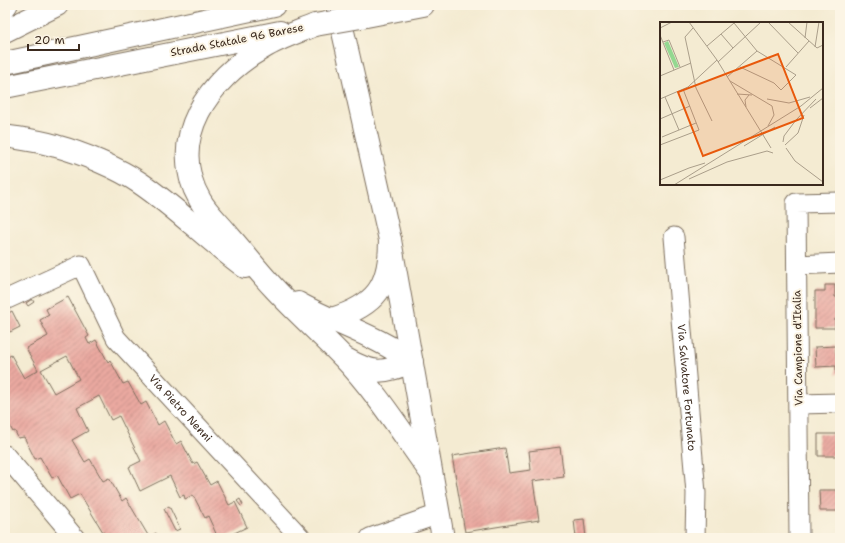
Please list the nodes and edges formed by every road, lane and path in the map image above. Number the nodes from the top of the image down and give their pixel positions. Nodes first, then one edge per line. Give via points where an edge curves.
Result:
1 (8, 5) edge
2 (57, 5) edge
3 (274, 5) edge
4 (338, 5) edge
5 (423, 5) edge
6 (5, 9) edge
7 (315, 25) junction
8 (5, 31) edge
9 (5, 63) edge
10 (5, 87) edge
11 (5, 136) edge
12 (840, 202) edge
13 (674, 237) dead end
14 (390, 240) junction
15 (840, 263) edge
16 (797, 265) junction
17 (276, 290) junction
18 (5, 300) edge
19 (332, 319) junction
20 (345, 359) junction
21 (412, 362) junction
22 (840, 403) edge
23 (799, 404) junction
24 (5, 455) edge
25 (431, 473) junction
26 (438, 514) junction
27 (75, 538) edge
28 (301, 538) edge
29 (370, 538) edge
30 (443, 538) edge
31 (695, 538) edge
32 (799, 538) edge

1 - 6 street
2 - 8 main road
3 - 9 main road
4 - 14 main road
5 - 7 main road, Strada Statale 96 Barese, bridge
7 - 10 main road, Strada Statale 96 Barese
7 - 17 main road via 263,48 236,67 201,105 192,124 188,146 190,175 200,200
11 - 17 main road via 56,146 102,163 139,182 224,252
12 - 16 street, Via Campione d'Italia via 796,203
13 - 31 street, Via Salvatore Fortunato via 696,493
14 - 19 main road via 390,260 386,278 374,298 352,313
14 - 21 main road
15 - 16 street
16 - 23 street, Via Campione d'Italia
17 - 19 main road via 316,313
17 - 20 main road
18 - 28 street, Via Pietro Nenni via 80,264 116,338
19 - 21 main road via 396,350
20 - 21 main road via 363,369 379,371
20 - 25 main road
21 - 25 main road
22 - 23 street
23 - 32 street, Via Campione d'Italia
24 - 27 street
25 - 26 main road
26 - 29 street
26 - 30 main road

